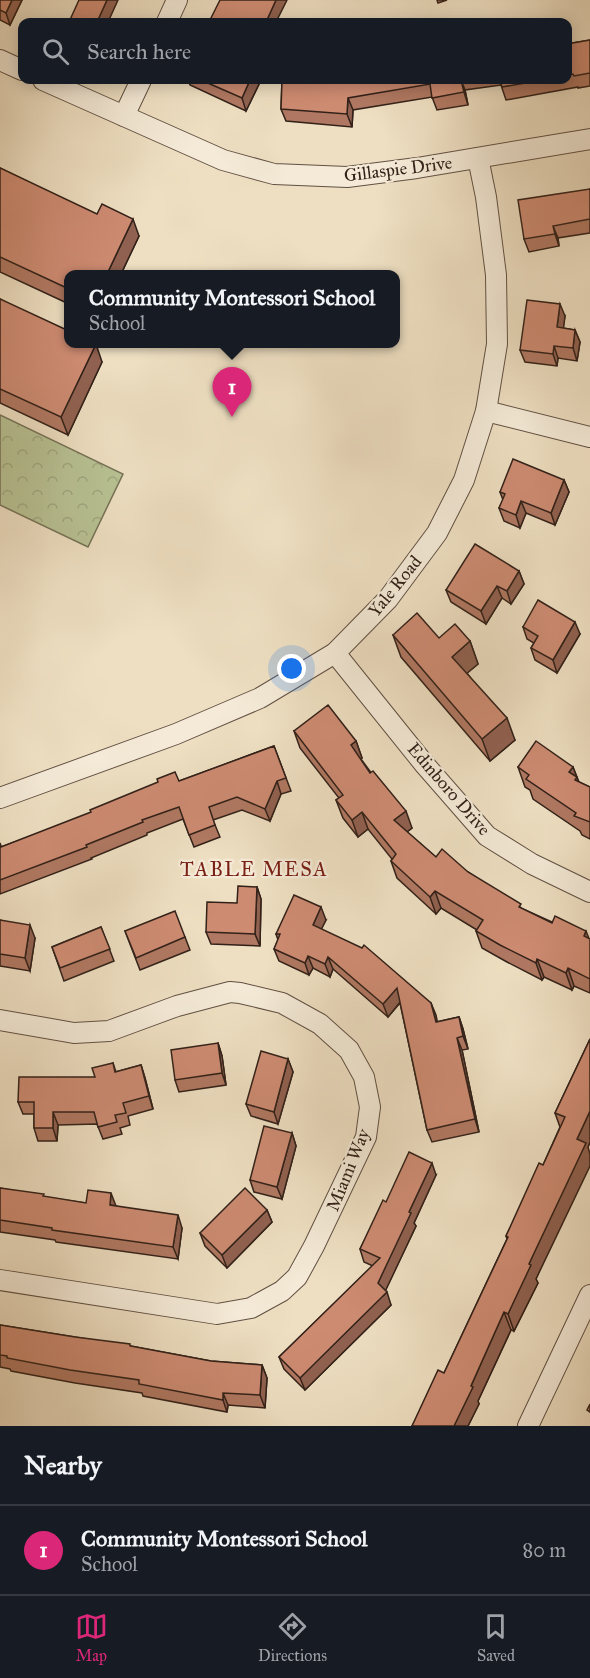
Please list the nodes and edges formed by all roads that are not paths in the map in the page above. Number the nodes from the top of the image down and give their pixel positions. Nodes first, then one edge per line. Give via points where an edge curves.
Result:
1 (177, 0) edge
2 (169, 18) edge
3 (0, 60) edge
4 (18, 68) edge
5 (53, 84) edge
6 (139, 84) edge
7 (124, 117) junction
8 (590, 139) edge
9 (478, 158) junction
10 (486, 411) junction
11 (590, 437) edge
12 (335, 652) junction
13 (0, 798) edge
14 (590, 892) edge
15 (0, 1020) edge
16 (0, 1280) edge
17 (590, 1295) edge
18 (528, 1426) edge

1 - 2 street
3 - 4 street
5 - 7 street, Gillaspie Drive
6 - 7 street
7 - 9 street, Gillaspie Drive via 223,160 274,174 347,177
8 - 9 street, Gillaspie Drive
9 - 10 street, Yale Road via 496,275 497,344
10 - 11 street
10 - 12 street, Yale Road via 464,480 437,532 388,599
12 - 13 street, Yale Road via 250,702 176,734
12 - 14 street, Edinboro Drive via 487,836 532,864
15 - 16 street, Miami Way via 74,1033 109,1031 177,1006 230,992 240,993 282,1003 320,1023 349,1050 364,1077 370,1107 366,1137 297,1277 282,1291 251,1308 217,1314
17 - 18 street

